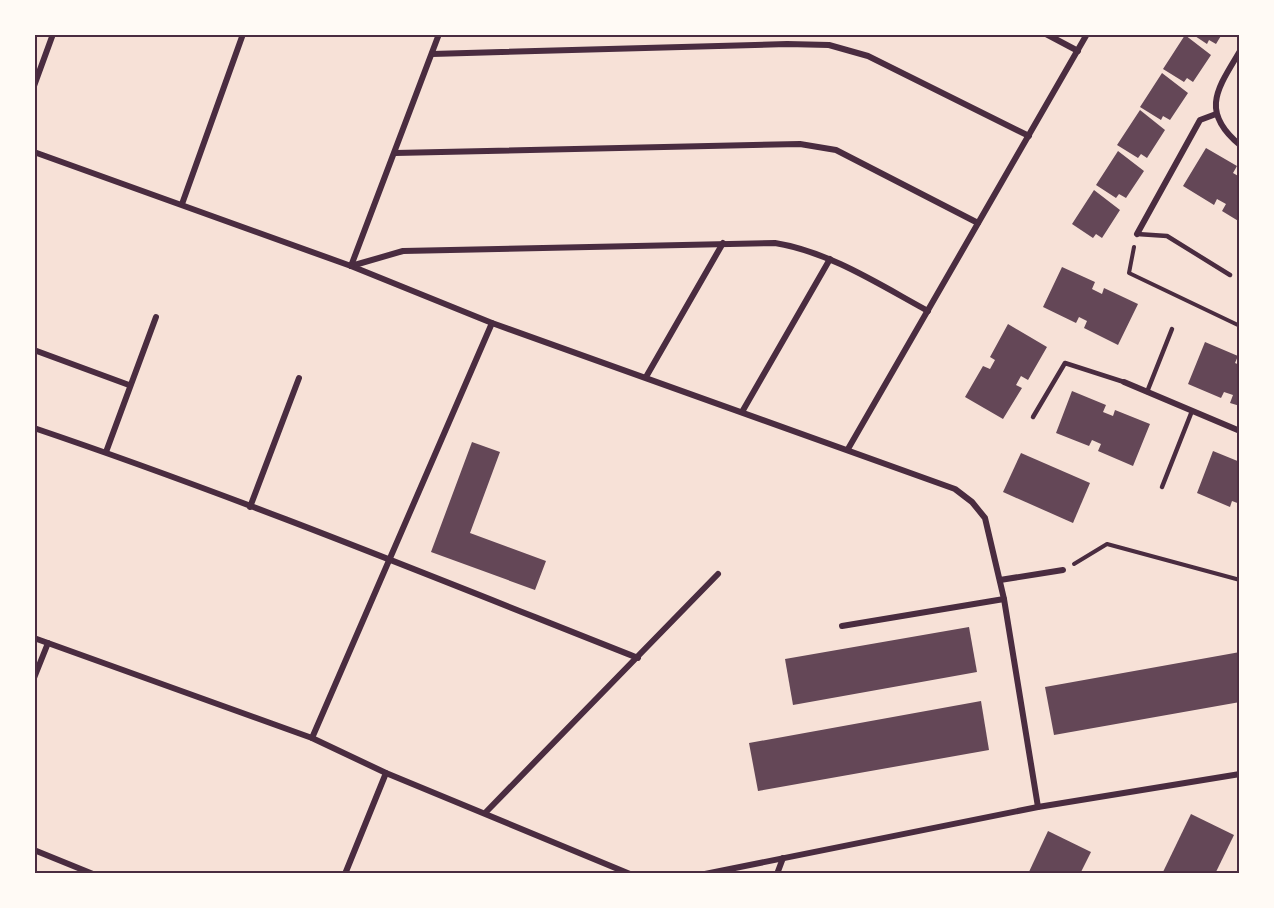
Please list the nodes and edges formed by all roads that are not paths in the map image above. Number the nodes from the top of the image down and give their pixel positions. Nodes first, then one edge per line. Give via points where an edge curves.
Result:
1 (53, 34) edge
2 (243, 34) edge
3 (439, 34) edge
4 (1046, 34) edge
5 (1087, 34) edge
6 (1078, 51) junction
7 (1239, 51) edge
8 (432, 54) junction
9 (34, 86) edge
10 (1216, 114) junction
11 (1029, 136) junction
12 (1239, 145) edge
13 (34, 152) edge
14 (395, 153) junction
15 (182, 204) junction
16 (978, 223) junction
17 (1137, 234) joint
18 (723, 243) junction
19 (830, 260) junction
20 (351, 266) junction
21 (1230, 275) dead end
22 (928, 311) junction
23 (156, 317) dead end
24 (492, 322) junction
25 (1173, 329) dead end
26 (34, 350) edge
27 (646, 377) junction
28 (299, 378) dead end
29 (1124, 382) joint
30 (129, 385) junction
31 (1147, 392) junction
32 (1192, 411) junction
33 (742, 412) junction
34 (1033, 417) dead end
35 (34, 428) edge
36 (1239, 431) edge
37 (848, 449) junction
38 (106, 452) junction
39 (1162, 487) dead end
40 (250, 507) junction
41 (391, 560) junction
42 (1064, 570) road end
43 (718, 574) dead end
44 (1000, 580) junction
45 (1004, 599) junction
46 (842, 626) dead end
47 (34, 638) edge
48 (48, 643) junction
49 (638, 658) junction
50 (34, 678) edge
51 (312, 738) junction
52 (386, 773) junction
53 (1239, 774) edge
54 (1038, 807) junction
55 (486, 812) junction
56 (34, 850) edge
57 (783, 858) junction
58 (93, 873) edge
59 (345, 873) edge
60 (630, 873) edge
61 (705, 873) edge
62 (777, 873) edge

1 - 9 street
2 - 15 street
3 - 8 street
4 - 6 street
5 - 6 street
6 - 11 street
7 - 10 street via 1215,93
8 - 11 street via 829,45 868,56
8 - 14 street
10 - 12 street via 1224,132
10 - 17 street via 1200,120
11 - 16 street
13 - 15 street
14 - 16 street via 800,144 836,150
14 - 20 street
15 - 20 street
16 - 22 street
17 - 21 lane via 1167,236
18 - 19 street via 796,246
18 - 20 street via 403,251
18 - 27 street
19 - 22 street
19 - 33 street
20 - 24 street
22 - 37 street
23 - 30 street
24 - 27 street
24 - 41 street
25 - 31 lane
26 - 30 street
27 - 33 street
28 - 40 street
29 - 31 street
29 - 34 lane via 1065,363
30 - 38 street
31 - 32 street
32 - 36 street
32 - 39 lane
33 - 37 street
35 - 38 street
37 - 44 street via 954,489 972,502 985,518
38 - 40 street
40 - 41 street
41 - 49 street
41 - 51 street
42 - 44 street
43 - 49 street
44 - 45 street
45 - 46 street
45 - 54 street
47 - 48 street
48 - 50 street
48 - 51 street
49 - 55 street
51 - 52 street
52 - 55 street
52 - 59 street
53 - 54 street
54 - 57 street
55 - 60 street
56 - 58 street
57 - 61 street
57 - 62 street

